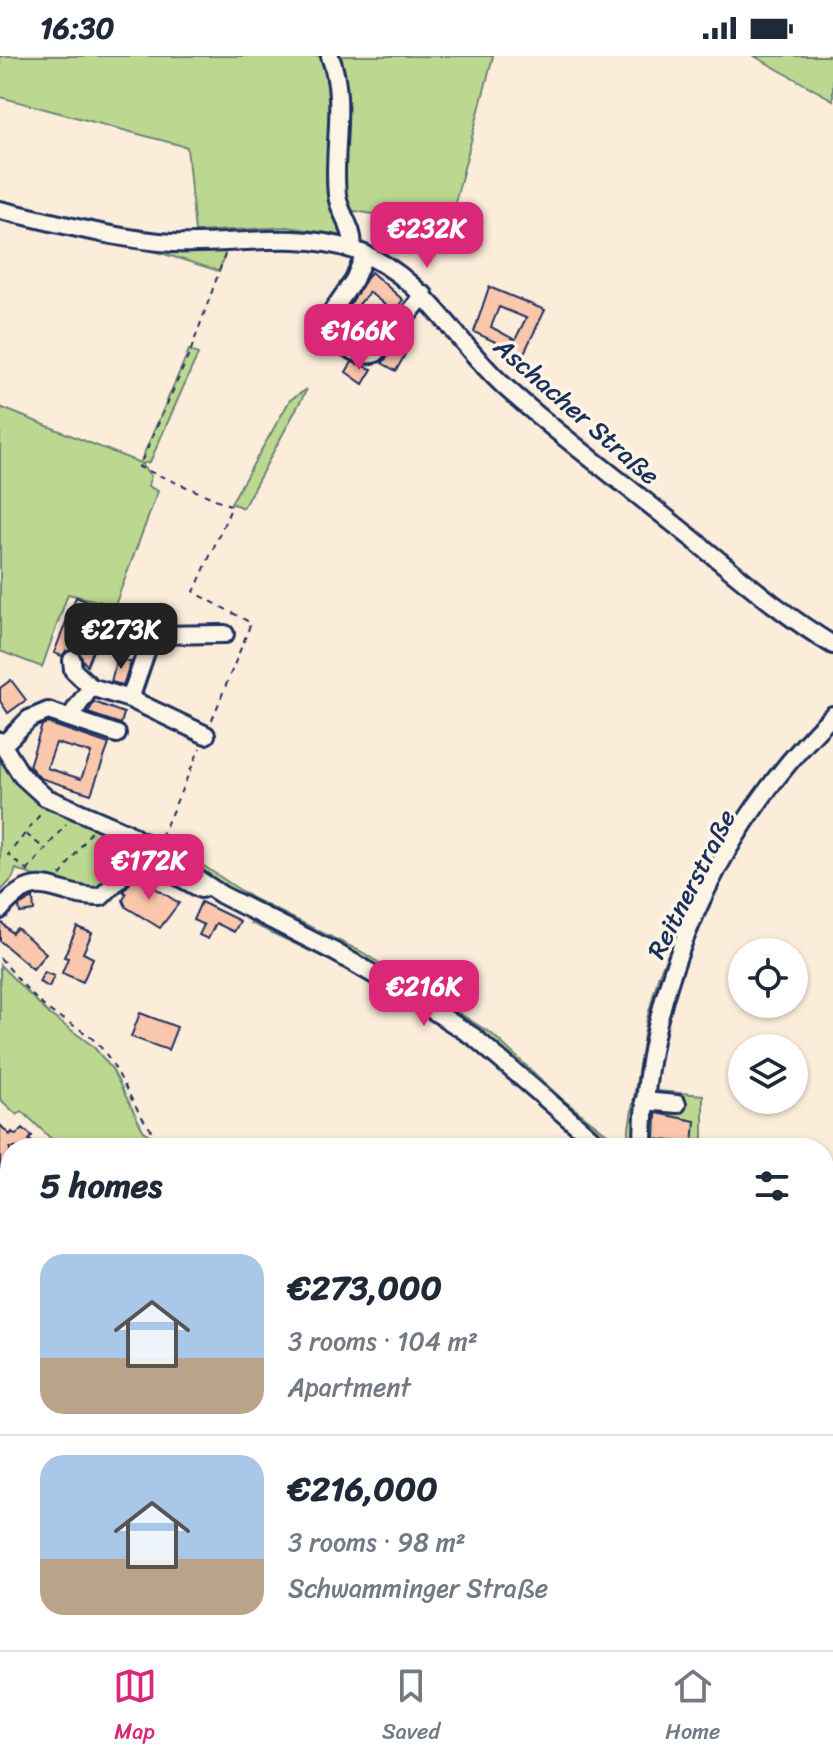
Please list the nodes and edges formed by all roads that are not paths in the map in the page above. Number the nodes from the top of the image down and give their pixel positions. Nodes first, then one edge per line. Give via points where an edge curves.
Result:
1 (330, 56) edge
2 (0, 210) edge
3 (358, 252) junction
4 (424, 295) junction
5 (225, 634) dead end
6 (833, 645) edge
7 (72, 660) dead end
8 (91, 687) junction
9 (130, 699) junction
10 (833, 715) edge
11 (70, 717) junction
12 (117, 734) dead end
13 (206, 735) road end
14 (2, 743) edge
15 (146, 848) junction
16 (0, 910) edge
17 (644, 1101) junction
18 (677, 1104) dead end
19 (592, 1138) edge
20 (643, 1138) edge

1 - 3 street via 339,109 338,201
2 - 3 street, Aschacher Straße via 127,237 225,244 291,240
3 - 4 street, Aschacher Straße via 401,274
3 - 4 street via 354,280 326,320 333,336 348,347 361,354 376,353
4 - 6 street, Aschacher Straße via 518,399 778,608
5 - 9 street via 152,635
7 - 8 street via 73,670
8 - 9 street
8 - 11 street
9 - 13 street
10 - 17 street, Reitnerstraße via 762,799 692,923 655,1027
11 - 12 street
11 - 14 street via 48,711 29,719
14 - 15 street via 31,787
15 - 16 street via 101,897 36,883
15 - 19 street via 449,1020
17 - 18 street
17 - 20 street, Reitnerstraße

